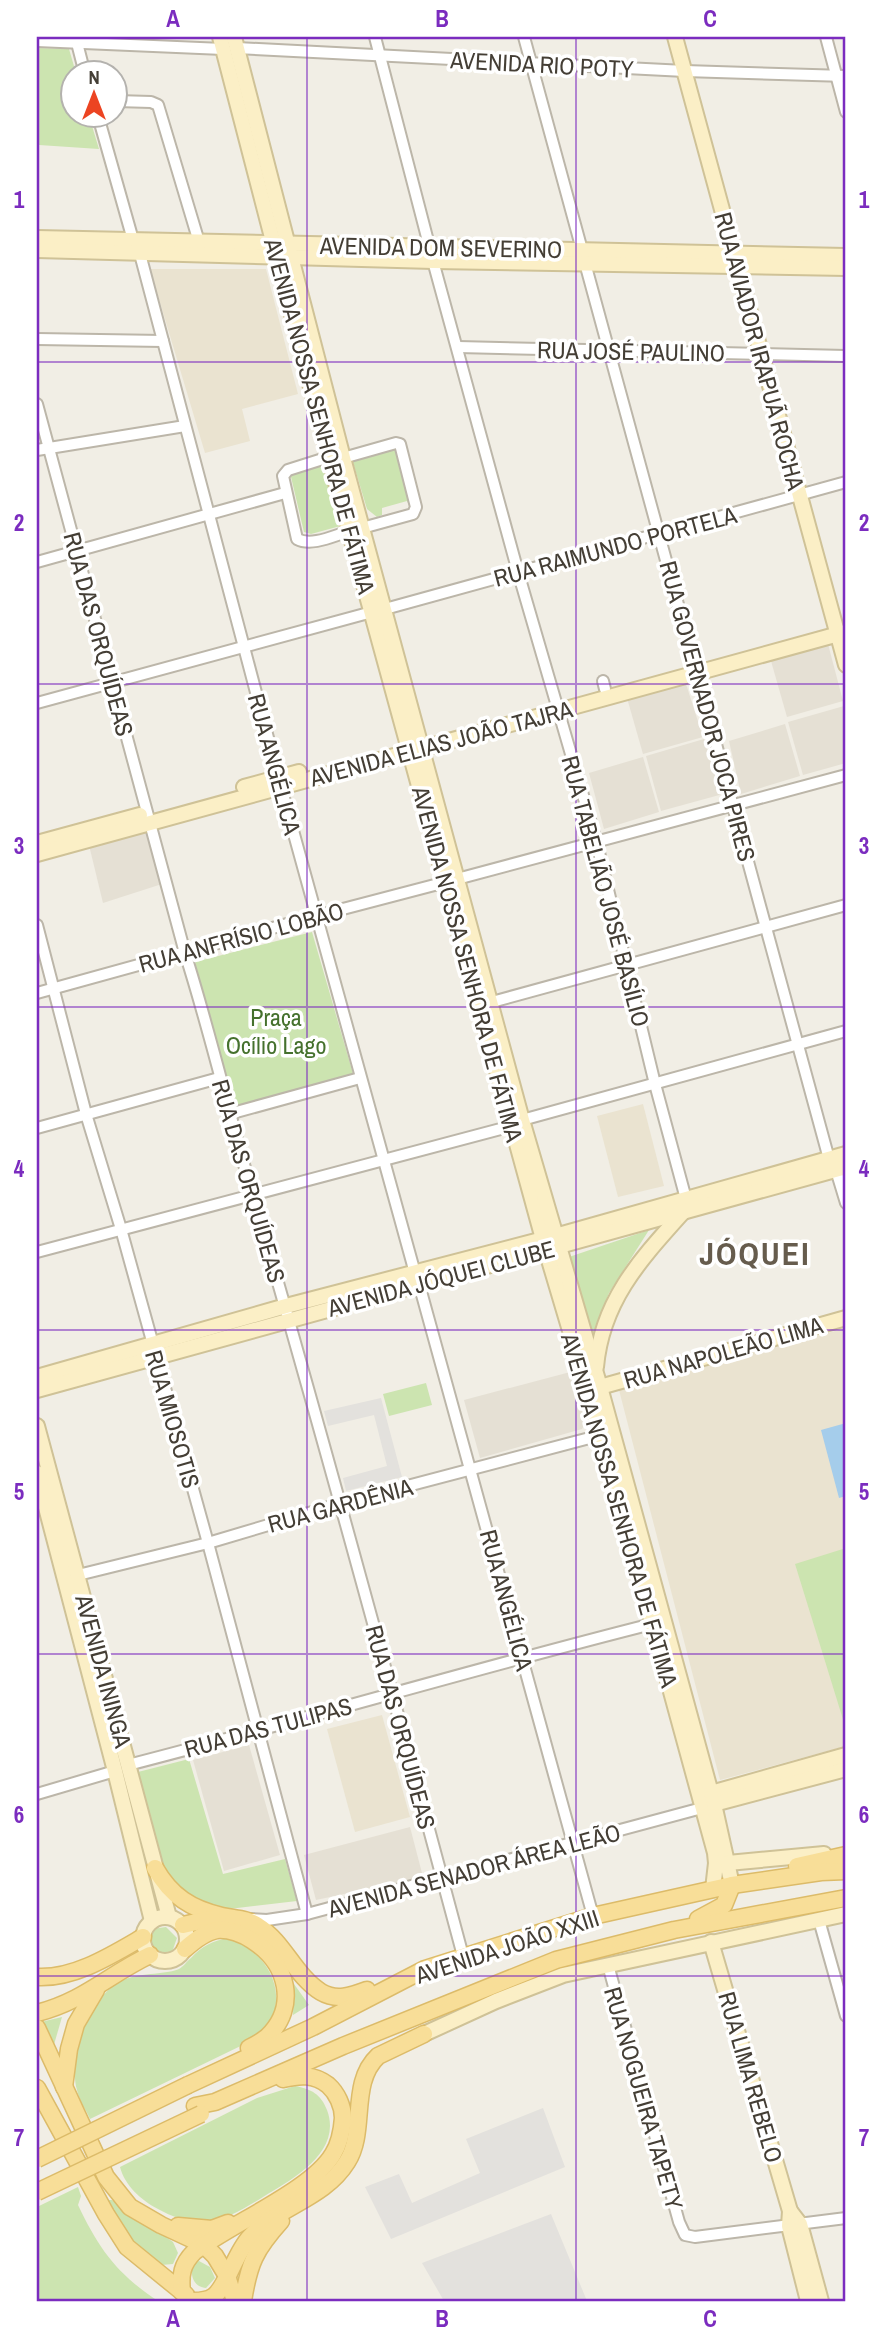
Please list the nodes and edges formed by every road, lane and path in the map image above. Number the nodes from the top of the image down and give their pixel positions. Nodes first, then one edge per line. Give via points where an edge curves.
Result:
1 (375, 37) edge
2 (524, 37) edge
3 (675, 37) edge
4 (826, 37) edge
5 (76, 40) edge
6 (37, 41) edge
7 (229, 43) edge
8 (381, 55) junction
9 (81, 60) edge
10 (532, 64) junction
11 (685, 71) junction
12 (841, 75) edge
13 (130, 101) edge
14 (846, 112) edge
15 (101, 130) edge
16 (37, 238) edge
17 (133, 240) junction
18 (199, 242) junction
19 (429, 245) junction
20 (37, 250) edge
21 (283, 250) junction
22 (141, 254) junction
23 (584, 256) junction
24 (846, 256) edge
25 (433, 261) junction
26 (735, 261) junction
27 (846, 268) edge
28 (37, 339) edge
29 (163, 341) junction
30 (458, 347) junction
31 (609, 350) junction
32 (761, 353) junction
33 (846, 356) edge
34 (37, 404) edge
35 (185, 426) junction
36 (49, 449) junction
37 (37, 450) edge
38 (336, 458) junction
39 (846, 482) edge
40 (285, 493) junction
41 (800, 496) junction
42 (209, 514) junction
43 (356, 529) junction
44 (660, 533) junction
45 (77, 551) junction
46 (37, 562) edge
47 (518, 572) junction
48 (378, 611) junction
49 (841, 628) edge
50 (243, 647) junction
51 (846, 665) edge
52 (695, 668) junction
53 (113, 683) junction
54 (37, 703) edge
55 (557, 707) junction
56 (415, 745) junction
57 (846, 775) edge
58 (279, 783) junction
59 (733, 804) junction
60 (148, 817) junction
61 (596, 840) junction
62 (37, 843) edge
63 (37, 854) edge
64 (451, 880) junction
65 (846, 905) edge
66 (316, 916) junction
67 (37, 925) edge
68 (767, 928) junction
69 (185, 953) junction
70 (627, 966) junction
71 (55, 989) junction
72 (37, 993) edge
73 (492, 1002) junction
74 (846, 1031) edge
75 (800, 1044) junction
76 (219, 1078) junction
77 (360, 1078) junction
78 (655, 1084) junction
79 (86, 1114) junction
80 (229, 1114) junction
81 (517, 1123) junction
82 (37, 1128) edge
83 (846, 1154) edge
84 (382, 1159) junction
85 (837, 1166) edge
86 (253, 1195) junction
87 (846, 1203) edge
88 (685, 1205) junction
89 (121, 1229) junction
90 (550, 1243) junction
91 (37, 1252) edge
92 (417, 1279) junction
93 (287, 1313) junction
94 (846, 1318) edge
95 (153, 1351) junction
96 (595, 1372) junction
97 (37, 1377) edge
98 (600, 1387) junction
99 (37, 1390) edge
100 (37, 1426) edge
101 (601, 1435) junction
102 (472, 1470) junction
103 (37, 1473) edge
104 (339, 1504) junction
105 (208, 1543) junction
106 (78, 1575) junction
107 (652, 1624) junction
108 (522, 1657) junction
109 (391, 1692) junction
110 (259, 1731) junction
111 (846, 1755) edge
112 (122, 1768) junction
113 (846, 1769) edge
114 (803, 1774) junction
115 (37, 1794) edge
116 (709, 1802) junction
117 (573, 1841) junction
118 (846, 1855) edge
119 (727, 1863) junction
120 (155, 1868) junction
121 (846, 1871) edge
122 (442, 1878) junction
123 (754, 1882) junction
124 (732, 1885) junction
125 (713, 1889) junction
126 (846, 1898) edge
127 (307, 1914) junction
128 (846, 1914) edge
129 (224, 1916) junction
130 (593, 1916) junction
131 (244, 1919) junction
132 (819, 1920) junction
133 (152, 1921) junction
134 (176, 1921) junction
135 (674, 1930) junction
136 (143, 1937) junction
137 (711, 1942) junction
138 (185, 1949) junction
139 (150, 1955) junction
140 (463, 1956) junction
141 (608, 1965) junction
142 (425, 1969) junction
143 (37, 1977) edge
144 (97, 1988) junction
145 (37, 2013) edge
146 (846, 2016) edge
147 (37, 2028) edge
148 (424, 2034) junction
149 (343, 2046) junction
150 (188, 2085) junction
151 (37, 2088) edge
152 (247, 2088) junction
153 (64, 2089) junction
154 (198, 2110) junction
155 (37, 2159) edge
156 (37, 2180) edge
157 (37, 2192) edge
158 (292, 2209) junction
159 (256, 2213) junction
160 (143, 2214) junction
161 (846, 2218) edge
162 (793, 2221) junction
163 (204, 2245) junction
164 (227, 2276) junction
165 (190, 2298) edge
166 (235, 2301) edge
167 (243, 2301) edge
168 (808, 2301) edge
169 (821, 2301) edge

1 - 8 street
2 - 10 street, RUA GOVERNADOR JOCA PIRES
3 - 11 main road, RUA AVIADOR IRAPUÃ ROCHA
4 - 12 street
5 - 6 street, AVENIDA RIO POTY
5 - 7 street, AVENIDA RIO POTY
5 - 9 street
7 - 8 street, AVENIDA RIO POTY
7 - 21 main road, AVENIDA NOSSA SENHORA DE FÁTIMA
8 - 10 street, AVENIDA RIO POTY
8 - 19 street
10 - 11 street, AVENIDA RIO POTY
10 - 23 street, RUA GOVERNADOR JOCA PIRES
11 - 12 street, AVENIDA RIO POTY
11 - 26 main road, RUA AVIADOR IRAPUÃ ROCHA
12 - 14 street
13 - 18 street via 158,105
15 - 17 street
16 - 17 main road, AVENIDA DOM SEVERINO
17 - 18 main road, AVENIDA DOM SEVERINO
18 - 21 main road, AVENIDA DOM SEVERINO
19 - 21 main road, AVENIDA DOM SEVERINO
19 - 23 main road, AVENIDA DOM SEVERINO
20 - 22 main road, AVENIDA DOM SEVERINO
21 - 22 main road, AVENIDA DOM SEVERINO
21 - 25 main road, AVENIDA DOM SEVERINO
21 - 38 main road, AVENIDA NOSSA SENHORA DE FÁTIMA
22 - 29 street, RUA ANGÉLICA
23 - 25 main road, AVENIDA DOM SEVERINO
23 - 26 main road, AVENIDA DOM SEVERINO
23 - 31 street, RUA GOVERNADOR JOCA PIRES
24 - 26 main road, AVENIDA DOM SEVERINO
25 - 30 street, RUA TABELIÃO JOSÉ BASÍLIO
26 - 27 main road, AVENIDA DOM SEVERINO
26 - 32 main road, RUA AVIADOR IRAPUÃ ROCHA
28 - 29 street
29 - 35 street, RUA ANGÉLICA
30 - 31 street, RUA JOSÉ PAULINO
30 - 47 street, RUA TABELIÃO JOSÉ BASÍLIO
31 - 32 street, RUA JOSÉ PAULINO
31 - 44 street, RUA GOVERNADOR JOCA PIRES
32 - 33 street, RUA JOSÉ PAULINO
32 - 41 main road, RUA AVIADOR IRAPUÃ ROCHA
34 - 36 street, RUA DAS ORQUÍDEAS
35 - 36 street
35 - 42 street, RUA ANGÉLICA
36 - 37 street
36 - 45 street, RUA DAS ORQUÍDEAS
38 - 40 street via 285,472
38 - 43 main road, AVENIDA NOSSA SENHORA DE FÁTIMA
38 - 43 street via 400,444 415,511
39 - 41 street, RUA RAIMUNDO PORTELA
40 - 42 street
40 - 43 street via 297,539 313,541
41 - 44 street, RUA RAIMUNDO PORTELA
41 - 49 main road, RUA AVIADOR IRAPUÃ ROCHA
42 - 45 street
42 - 50 street, RUA ANGÉLICA
43 - 48 main road, AVENIDA NOSSA SENHORA DE FÁTIMA
44 - 47 street, RUA RAIMUNDO PORTELA
44 - 52 street, RUA GOVERNADOR JOCA PIRES
45 - 46 street
45 - 53 street, RUA DAS ORQUÍDEAS
47 - 48 street, RUA RAIMUNDO PORTELA
47 - 55 street, RUA TABELIÃO JOSÉ BASÍLIO
48 - 50 street, RUA RAIMUNDO PORTELA
48 - 56 main road, AVENIDA NOSSA SENHORA DE FÁTIMA
49 - 51 main road, RUA AVIADOR IRAPUÃ ROCHA
49 - 52 main road, AVENIDA ELIAS JOÃO TAJRA
50 - 53 street, RUA RAIMUNDO PORTELA
50 - 58 street, RUA ANGÉLICA
52 - 55 main road, AVENIDA ELIAS JOÃO TAJRA
52 - 55 main road, AVENIDA ELIAS JOÃO TAJRA via 604,685
52 - 59 street, RUA GOVERNADOR JOCA PIRES
53 - 54 street, RUA RAIMUNDO PORTELA
53 - 60 street, RUA DAS ORQUÍDEAS
55 - 56 main road, AVENIDA ELIAS JOÃO TAJRA
55 - 61 street, RUA TABELIÃO JOSÉ BASÍLIO
56 - 58 main road, AVENIDA ELIAS JOÃO TAJRA
56 - 64 main road, AVENIDA NOSSA SENHORA DE FÁTIMA
57 - 59 street, RUA ANFRÍSIO LOBÃO
58 - 60 main road, AVENIDA ELIAS JOÃO TAJRA
58 - 66 street, RUA ANGÉLICA
59 - 61 street, RUA ANFRÍSIO LOBÃO
59 - 68 street, RUA GOVERNADOR JOCA PIRES
60 - 62 main road, AVENIDA ELIAS JOÃO TAJRA
60 - 63 main road, AVENIDA ELIAS JOÃO TAJRA
60 - 69 street, RUA DAS ORQUÍDEAS
61 - 64 street, RUA ANFRÍSIO LOBÃO
61 - 70 street, RUA TABELIÃO JOSÉ BASÍLIO
64 - 66 street, RUA ANFRÍSIO LOBÃO
64 - 73 main road, AVENIDA NOSSA SENHORA DE FÁTIMA
64 - 81 main road, AVENIDA NOSSA SENHORA DE FÁTIMA
65 - 68 street
66 - 69 street, RUA ANFRÍSIO LOBÃO
66 - 77 street, RUA ANGÉLICA
67 - 71 street, RUA MIOSOTIS
68 - 70 street
68 - 75 street, RUA GOVERNADOR JOCA PIRES
69 - 71 street, RUA ANFRÍSIO LOBÃO
69 - 76 street, RUA DAS ORQUÍDEAS
70 - 73 street
70 - 78 street, RUA TABELIÃO JOSÉ BASÍLIO
71 - 72 street, RUA ANFRÍSIO LOBÃO
71 - 79 street, RUA MIOSOTIS
73 - 81 main road, AVENIDA NOSSA SENHORA DE FÁTIMA
74 - 75 street
75 - 78 street
75 - 85 street, RUA GOVERNADOR JOCA PIRES
76 - 79 street
76 - 80 street, RUA DAS ORQUÍDEAS
77 - 80 street
77 - 84 street, RUA ANGÉLICA
78 - 81 street
78 - 88 street, RUA TABELIÃO JOSÉ BASÍLIO
79 - 82 street
79 - 89 street, RUA MIOSOTIS
80 - 86 street, RUA DAS ORQUÍDEAS
81 - 84 street
81 - 90 main road, AVENIDA NOSSA SENHORA DE FÁTIMA
83 - 85 main road, AVENIDA JÓQUEI CLUBE
84 - 86 street
84 - 92 street, RUA ANGÉLICA
85 - 87 street, RUA GOVERNADOR JOCA PIRES
85 - 88 main road, AVENIDA JÓQUEI CLUBE
86 - 89 street
86 - 93 street, RUA DAS ORQUÍDEAS
88 - 90 main road, AVENIDA JÓQUEI CLUBE
88 - 96 main road via 622,1286 601,1336
89 - 91 street
89 - 95 street, RUA MIOSOTIS
90 - 92 main road, AVENIDA JÓQUEI CLUBE
90 - 96 main road, AVENIDA NOSSA SENHORA DE FÁTIMA
90 - 101 main road, AVENIDA NOSSA SENHORA DE FÁTIMA
92 - 93 main road, AVENIDA JÓQUEI CLUBE
92 - 102 street, RUA ANGÉLICA
93 - 95 main road, AVENIDA JÓQUEI CLUBE
93 - 104 street, RUA DAS ORQUÍDEAS
94 - 98 main road, RUA NAPOLEÃO LIMA
95 - 97 main road, AVENIDA JÓQUEI CLUBE
95 - 99 main road, AVENIDA JÓQUEI CLUBE
95 - 105 street, RUA MIOSOTIS
96 - 98 main road, AVENIDA NOSSA SENHORA DE FÁTIMA
98 - 116 main road, AVENIDA NOSSA SENHORA DE FÁTIMA
100 - 106 main road, AVENIDA ININGA
101 - 102 street, RUA GARDÊNIA
101 - 107 main road, AVENIDA NOSSA SENHORA DE FÁTIMA
102 - 104 street, RUA GARDÊNIA
102 - 108 street, RUA ANGÉLICA
103 - 112 main road, AVENIDA ININGA
104 - 105 street, RUA GARDÊNIA
104 - 109 street, RUA DAS ORQUÍDEAS
105 - 106 street, RUA GARDÊNIA
105 - 110 street, RUA MIOSOTIS
106 - 112 main road, AVENIDA ININGA
107 - 108 street, RUA DAS TULIPAS
107 - 116 main road, AVENIDA NOSSA SENHORA DE FÁTIMA
108 - 109 street, RUA DAS TULIPAS
108 - 117 street, RUA ANGÉLICA
109 - 110 street, RUA DAS TULIPAS
109 - 122 street, RUA DAS ORQUÍDEAS
110 - 112 street, RUA DAS TULIPAS
110 - 127 street, RUA MIOSOTIS
111 - 114 main road, AVENIDA SENADOR ÁREA LEÃO
112 - 115 street, RUA DAS TULIPAS
112 - 120 main road, AVENIDA ININGA
112 - 133 main road, AVENIDA ININGA
113 - 114 main road, AVENIDA SENADOR ÁREA LEÃO
114 - 116 main road, AVENIDA SENADOR ÁREA LEÃO
116 - 117 street, AVENIDA SENADOR ÁREA LEÃO
116 - 119 main road, AVENIDA NOSSA SENHORA DE FÁTIMA
116 - 125 main road, AVENIDA NOSSA SENHORA DE FÁTIMA via 716,1863
117 - 122 street, AVENIDA SENADOR ÁREA LEÃO
117 - 130 street, RUA ANGÉLICA
118 - 119 main road
118 - 123 main road via 770,1872
119 - 124 main road, AVENIDA NOSSA SENHORA DE FÁTIMA
120 - 129 main road via 180,1900
120 - 134 main road, AVENIDA ININGA
121 - 123 main road, AVENIDA JOÃO XXIII
122 - 127 street, AVENIDA SENADOR ÁREA LEÃO
122 - 140 street, RUA DAS ORQUÍDEAS
123 - 124 main road, AVENIDA JOÃO XXIII
124 - 125 main road, AVENIDA JOÃO XXIII
124 - 135 main road via 724,1905
125 - 130 main road, AVENIDA JOÃO XXIII
126 - 135 main road, AVENIDA JOÃO XXIII
127 - 131 street, AVENIDA SENADOR ÁREA LEÃO
128 - 132 main road, AVENIDA JOÃO XXIII
129 - 131 main road
129 - 134 main road
130 - 140 main road, AVENIDA JOÃO XXIII
131 - 142 main road via 271,1937 308,1981 334,1997 348,1997
132 - 137 main road, AVENIDA JOÃO XXIII
132 - 146 street
133 - 134 main road
133 - 136 main road
134 - 138 main road via 188,1937
135 - 149 main road, AVENIDA JOÃO XXIII via 556,1960
136 - 139 main road
136 - 143 main road via 75,1970
137 - 141 main road, AVENIDA JOÃO XXIII
137 - 162 main road, RUA LIMA REBELO
138 - 139 main road via 169,1961
138 - 150 main road via 218,1930 247,1936 277,1961 286,1985 284,2007 266,2037
139 - 144 main road
140 - 142 main road, AVENIDA JOÃO XXIII
141 - 148 main road, AVENIDA JOÃO XXIII via 564,1975
141 - 162 street, RUA NOGUEIRA TAPETY via 682,2230 695,2237
142 - 150 main road, AVENIDA JOÃO XXIII
144 - 145 main road
144 - 153 main road via 76,2024
147 - 153 main road
148 - 149 main road via 376,2045
148 - 158 main road via 373,2062 365,2077 357,2138 348,2161 333,2180
149 - 152 main road, AVENIDA JOÃO XXIII
150 - 155 main road, bridge
151 - 165 main road via 118,2235 141,2261
152 - 154 main road, AVENIDA JOÃO XXIII
152 - 159 main road via 299,2075 314,2077 336,2092 343,2112 342,2135 333,2155 304,2183
153 - 160 main road via 106,2177 130,2207
154 - 156 main road
154 - 157 main road, bridge
158 - 164 main road via 258,2229 239,2250
158 - 167 main road via 253,2257
159 - 160 main road via 212,2229 182,2227
159 - 163 main road
160 - 163 main road
161 - 162 street
162 - 168 main road, RUA LIMA REBELO
162 - 169 main road, RUA LIMA REBELO
163 - 164 main road
163 - 165 main road via 182,2269
164 - 165 main road via 214,2297
164 - 166 main road

